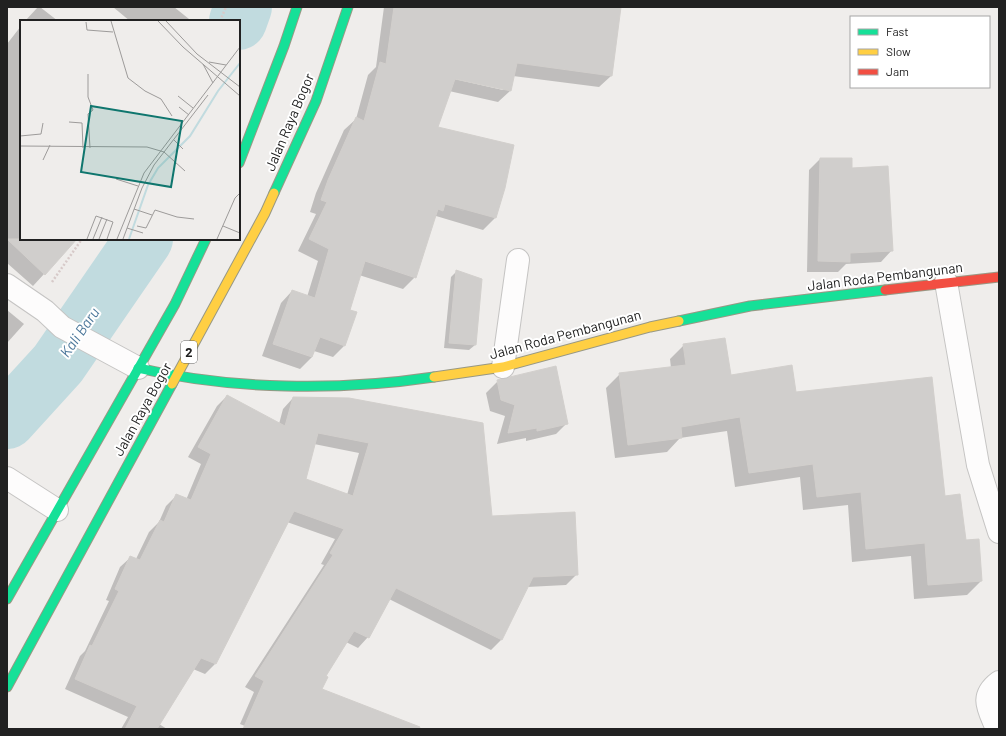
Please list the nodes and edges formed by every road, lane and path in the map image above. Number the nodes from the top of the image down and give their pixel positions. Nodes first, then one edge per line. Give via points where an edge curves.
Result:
1 (226, 7) edge
2 (296, 7) edge
3 (348, 7) edge
4 (220, 20) edge
5 (240, 160) edge
6 (81, 240) edge
7 (206, 240) edge
8 (518, 260) dead end
9 (999, 277) edge
10 (946, 282) junction
11 (7, 285) edge
12 (35, 305) junction
13 (503, 367) junction
14 (138, 368) junction
15 (176, 377) junction
16 (7, 478) edge
17 (57, 510) junction
18 (999, 532) edge
19 (7, 599) edge
20 (999, 682) edge
21 (7, 687) edge
22 (997, 729) edge

1 - 4 path
2 - 5 main road via 284,46
3 - 15 main road, Jalan Raya Bogor / 2 via 316,101 271,199
6 - 12 path
7 - 14 main road, Jalan Raya Bogor via 175,304
8 - 13 street
9 - 10 main road, Jalan Roda Pembangunan
10 - 13 main road, Jalan Roda Pembangunan via 750,306 650,327
10 - 18 street via 978,465
11 - 12 street
12 - 14 street via 62,327
13 - 15 main road, Jalan Roda Pembangunan via 392,383 333,386 262,384
14 - 15 main road, Jalan Roda Pembangunan
14 - 17 main road, Jalan Raya Bogor
15 - 21 main road, Jalan Raya Bogor / 2
16 - 17 street
17 - 19 main road, Jalan Raya Bogor
20 - 22 street via 991,688 987,696 987,703

